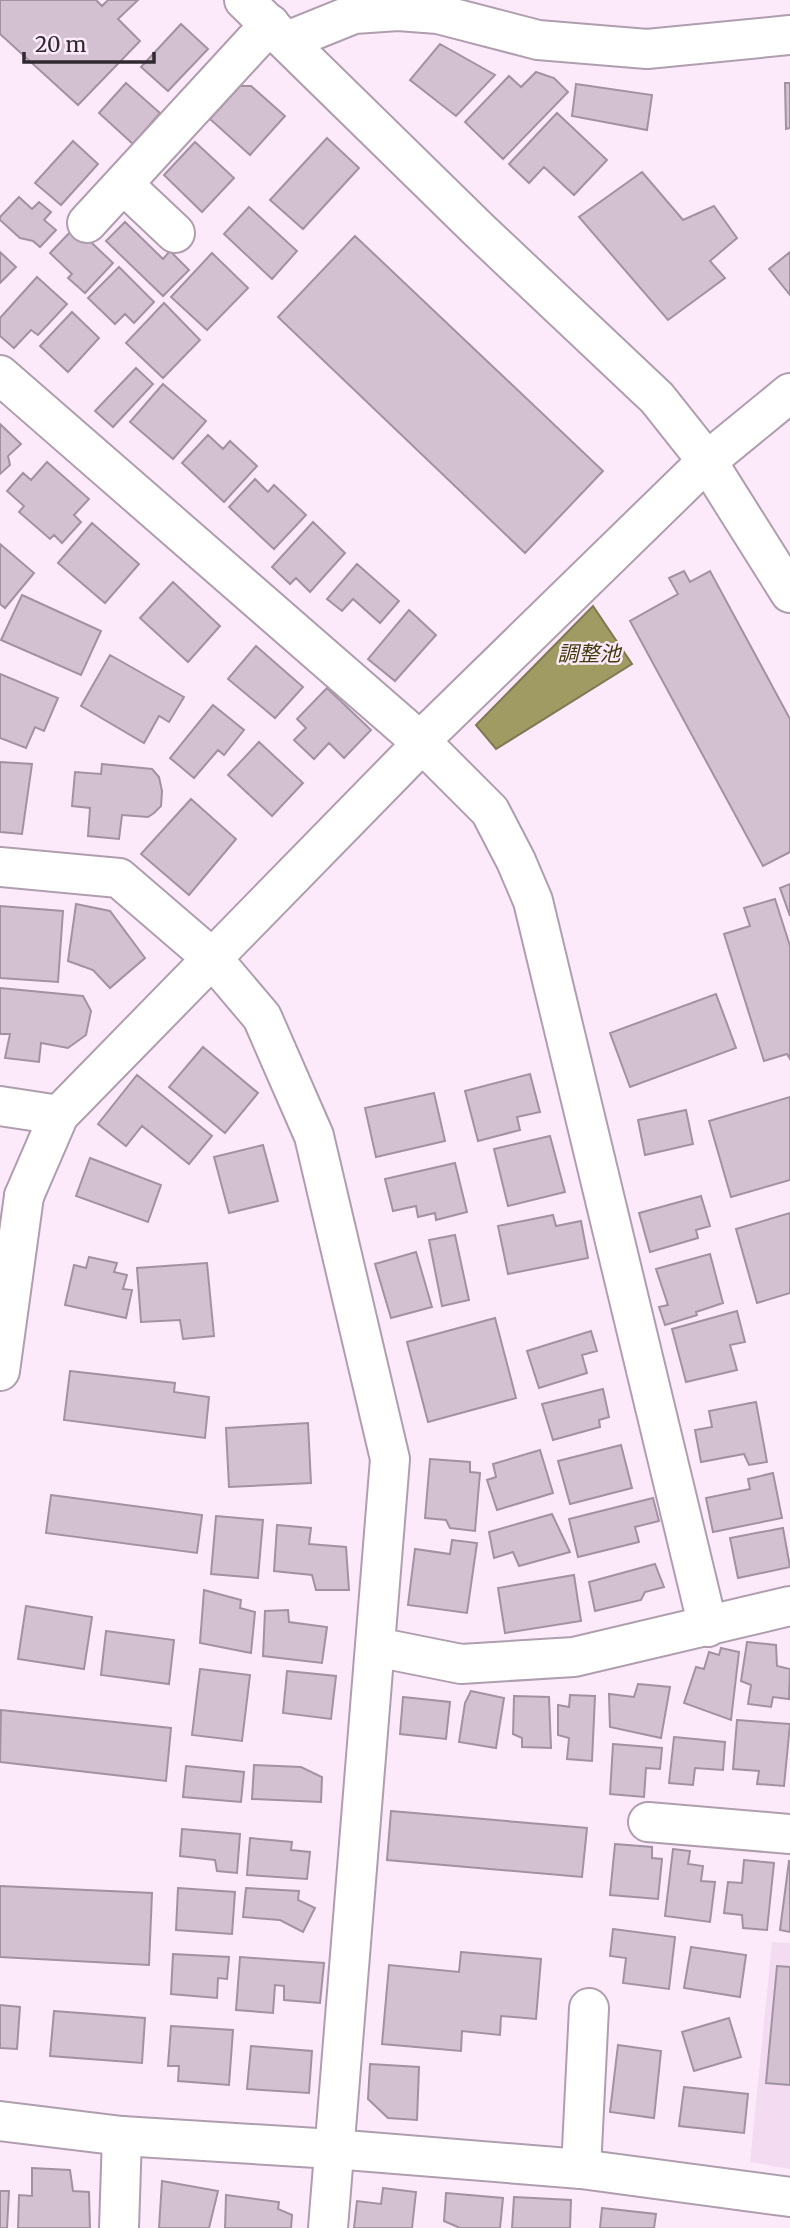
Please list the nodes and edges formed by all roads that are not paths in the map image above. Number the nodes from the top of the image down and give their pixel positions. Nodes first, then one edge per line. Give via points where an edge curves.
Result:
1 (439, 7) edge
2 (267, 22) edge
3 (790, 35) edge
4 (123, 184) junction
5 (87, 223) dead end
6 (175, 233) dead end
7 (0, 375) edge
8 (790, 393) edge
9 (707, 461) junction
10 (790, 593) edge
11 (420, 741) junction
12 (0, 867) edge
13 (212, 958) junction
14 (0, 1106) edge
15 (59, 1115) junction
16 (3, 1327) edge
17 (0, 1371) edge
18 (790, 1606) edge
19 (708, 1627) junction
20 (376, 1647) junction
21 (648, 1822) dead end
22 (790, 1834) edge
23 (589, 2008) dead end
24 (0, 2121) edge
25 (122, 2136) junction
26 (333, 2149) junction
27 (580, 2169) junction
28 (790, 2197) edge
29 (119, 2228) edge
30 (328, 2228) edge

1 - 2 street
1 - 3 street via 538,40 647,49
2 - 4 street
2 - 9 street via 657,398
4 - 5 street
4 - 6 street
7 - 11 street
8 - 9 street
9 - 10 street
9 - 11 street
11 - 13 street
11 - 19 street via 490,811 533,901
12 - 13 street via 119,878
13 - 15 street
13 - 20 street via 262,1017 314,1136 390,1459
14 - 15 street
15 - 16 street via 24,1196
16 - 17 street
18 - 19 street
19 - 20 street via 574,1657 461,1664
20 - 26 street
21 - 22 street
23 - 27 street
24 - 25 street
25 - 26 street
25 - 29 street
26 - 27 street
26 - 30 street
27 - 28 street

